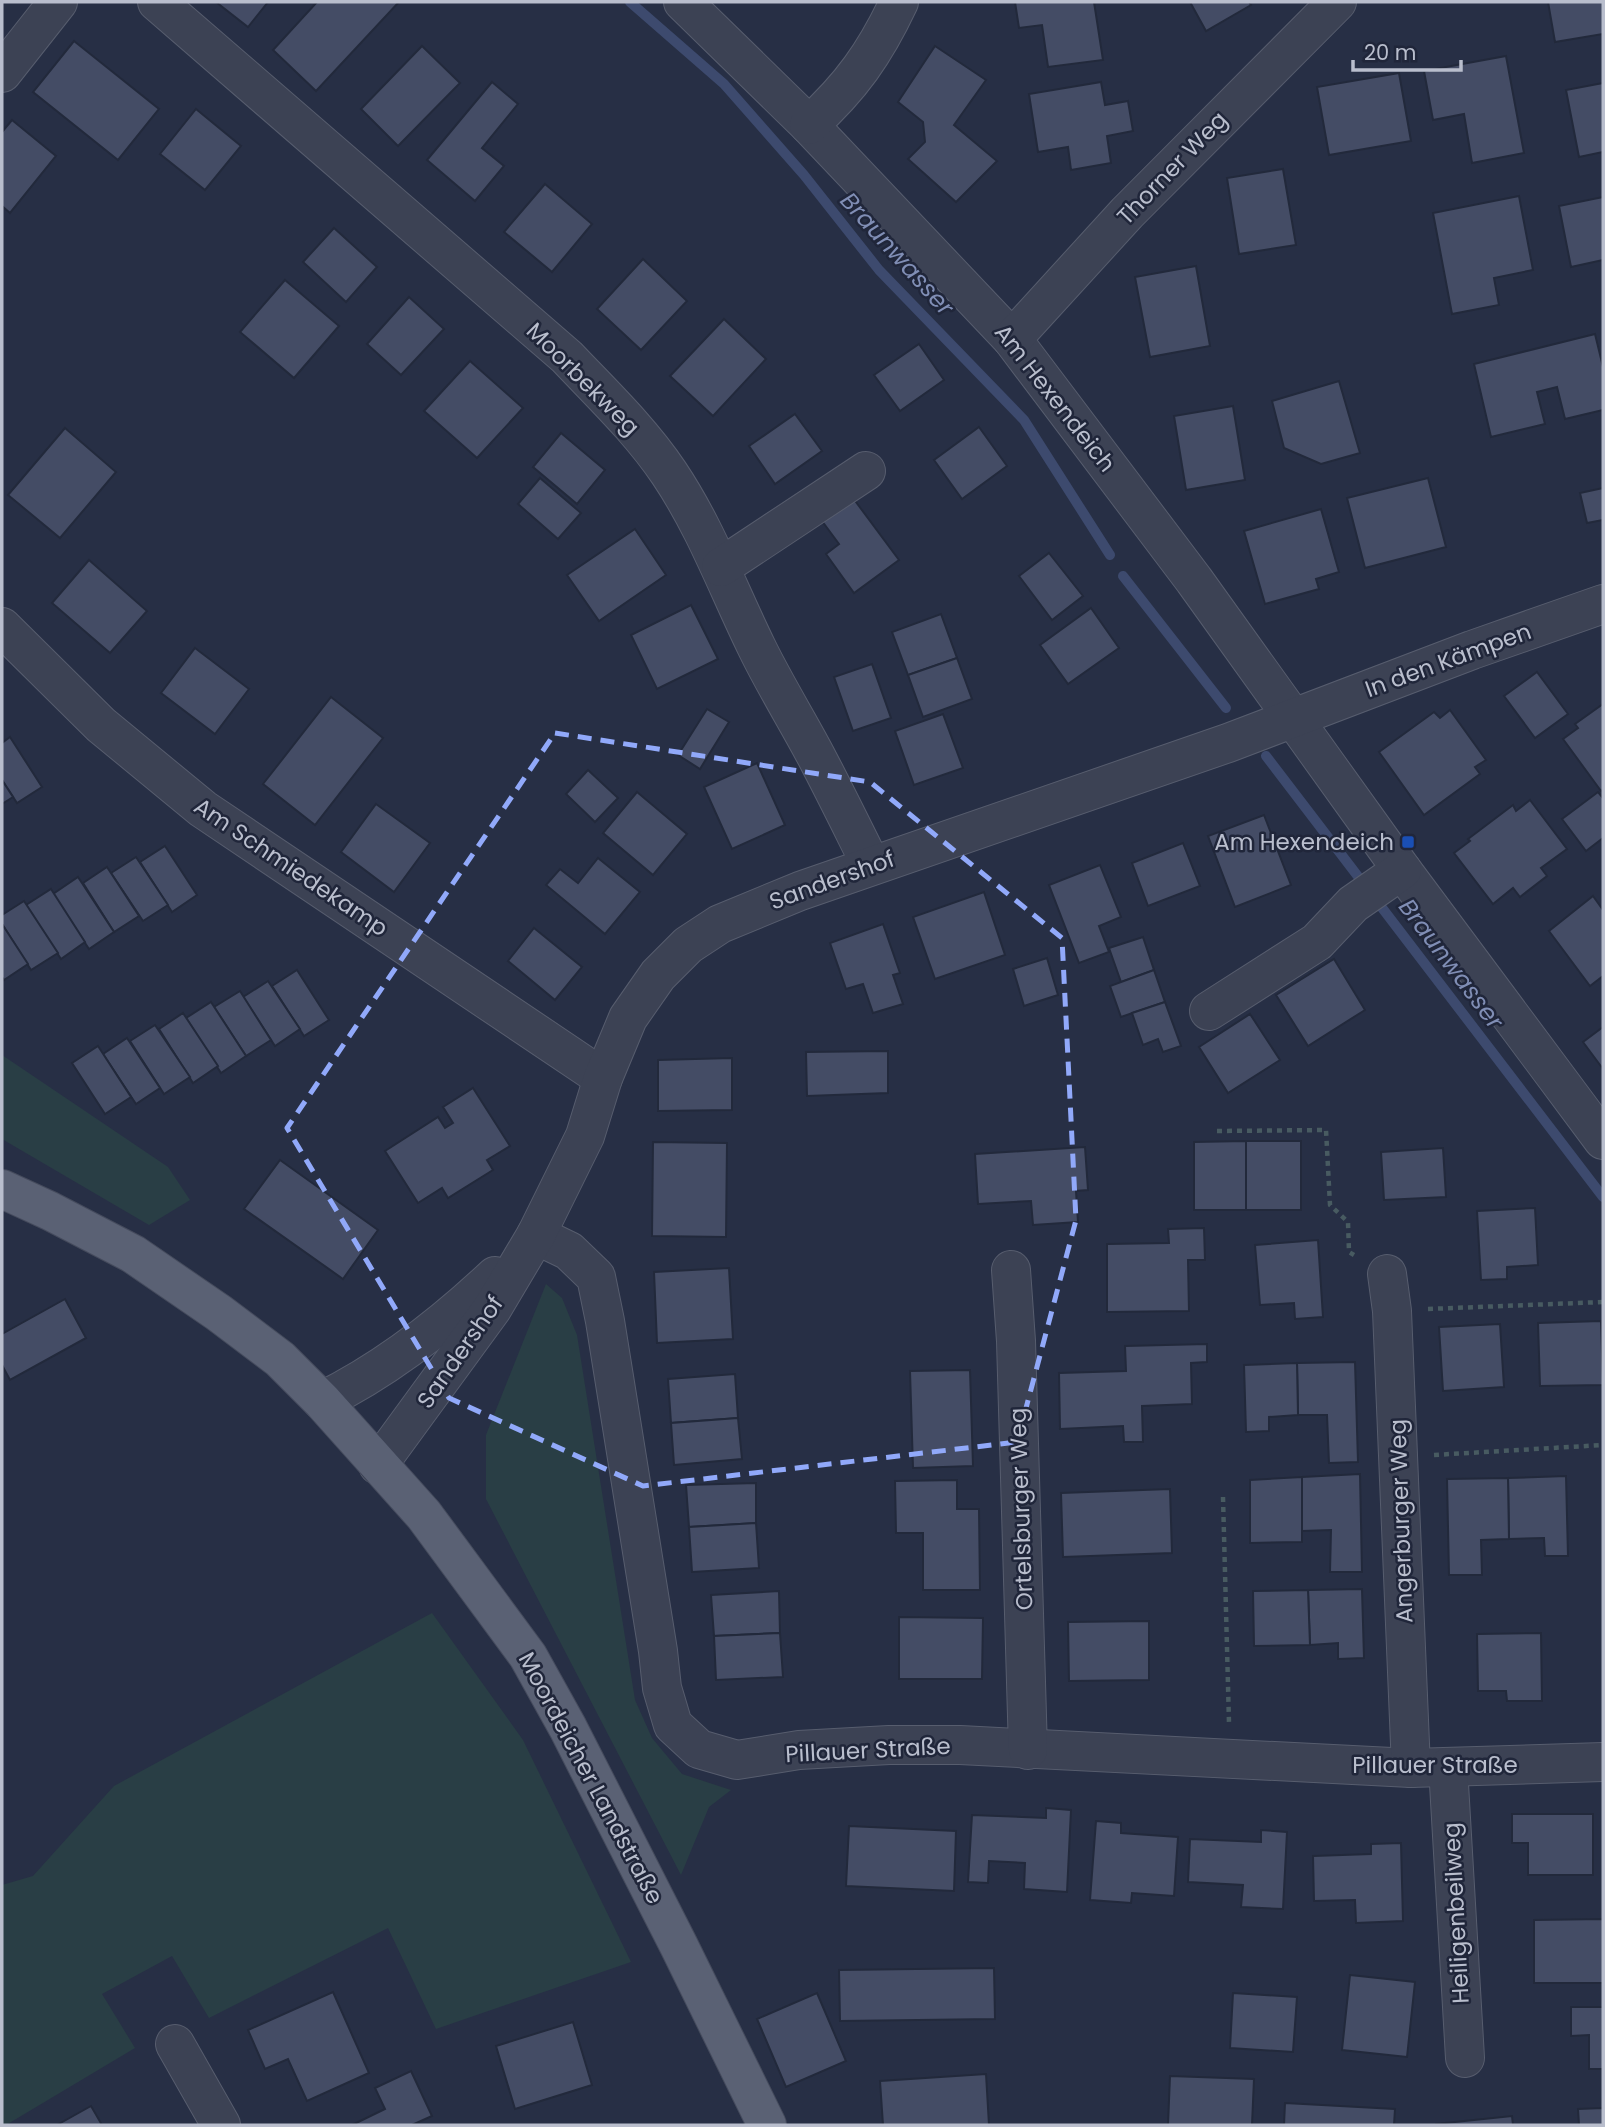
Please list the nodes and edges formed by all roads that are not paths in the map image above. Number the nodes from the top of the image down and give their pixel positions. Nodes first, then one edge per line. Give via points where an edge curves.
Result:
1 (58, 2) edge
2 (157, 2) edge
3 (683, 2) edge
4 (899, 2) edge
5 (1337, 2) edge
6 (2, 73) edge
7 (808, 125) junction
8 (1012, 339) junction
9 (866, 471) dead end
10 (721, 568) junction
11 (1603, 604) edge
12 (2, 627) edge
13 (1294, 718) junction
14 (871, 865) junction
15 (1378, 886) junction
16 (1209, 1011) dead end
17 (604, 1078) junction
18 (1603, 1140) edge
19 (2, 1189) edge
20 (536, 1236) junction
21 (1011, 1269) dead end
22 (1389, 1293) road end
23 (322, 1401) junction
24 (378, 1465) junction
25 (1028, 1749) junction
26 (1603, 1762) edge
27 (1448, 1767) junction
28 (1411, 1768) junction
29 (175, 2044) dead end
30 (1465, 2058) dead end
31 (221, 2125) edge
32 (768, 2125) edge

1 - 6 street
2 - 10 street, Moorbekweg via 575,366 668,472
3 - 7 street, Am Hexendeich
4 - 7 street via 866,62 840,96
5 - 8 street, Thorner Weg via 1136,204
7 - 8 street, Am Hexendeich
8 - 13 street, Am Hexendeich
9 - 10 street
10 - 14 street, Moorbekweg via 757,649
11 - 13 street, In den Kämpen
12 - 17 street, Am Schmiedekamp via 101,725 203,809
13 - 14 street, Sandershof
13 - 15 street, Am Hexendeich
14 - 17 street, Sandershof via 753,909 688,945 658,975 628,1018
15 - 16 street via 1317,942
15 - 18 street, Am Hexendeich
17 - 20 street, Sandershof via 585,1136
19 - 23 main road, Moordeicher Landstraße via 155,1268 279,1359
20 - 23 street, Sandershof via 454,1314 361,1382
20 - 24 street, Sandershof via 492,1309
20 - 25 street, Pillauer Straße via 569,1251 596,1276 662,1688 673,1726 699,1749 737,1760 799,1750 889,1745
21 - 25 street, Ortelsburger Weg
22 - 28 street, Angerburger Weg
23 - 24 main road, Moordeicher Landstraße
24 - 32 main road, Moordeicher Landstraße via 424,1515 528,1656
25 - 28 street, Pillauer Straße
26 - 27 street, Pillauer Straße
27 - 28 street, Pillauer Straße
27 - 30 street, Heiligenbeilweg
29 - 31 street

